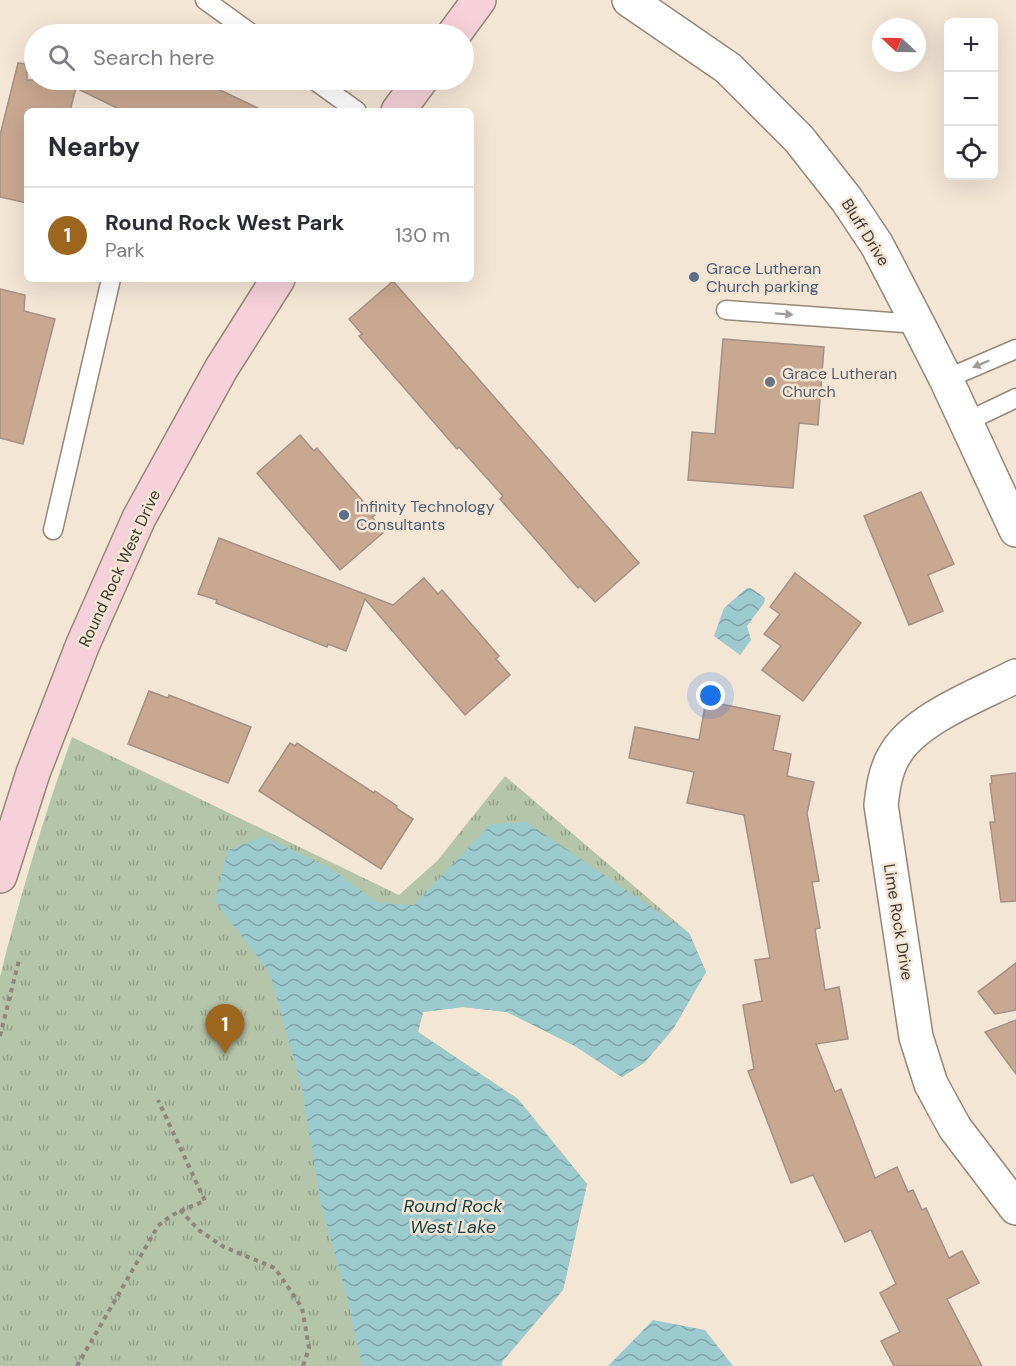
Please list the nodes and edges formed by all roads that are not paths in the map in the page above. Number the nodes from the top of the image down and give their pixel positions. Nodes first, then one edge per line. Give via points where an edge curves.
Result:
1 (205, 0) edge
2 (479, 0) edge
3 (629, 0) edge
4 (238, 24) edge
5 (461, 24) edge
6 (328, 90) edge
7 (414, 90) edge
8 (353, 108) edge
9 (400, 108) edge
10 (110, 282) edge
11 (276, 282) edge
12 (726, 310) dead end
13 (918, 324) junction
14 (1016, 350) edge
15 (946, 379) junction
16 (1016, 398) edge
17 (966, 422) junction
18 (53, 530) dead end
19 (1016, 530) edge
20 (1016, 676) edge
21 (0, 876) edge
22 (1016, 1208) edge

1 - 4 lane
2 - 5 street
3 - 13 street, Bluff Drive via 728,68 799,139 877,245
6 - 8 lane
7 - 9 street
10 - 18 lane
11 - 21 street, Round Rock West Drive via 221,369 139,518 83,644 33,773
12 -> 13 lane
13 - 15 street, Bluff Drive
14 -> 15 lane
15 - 17 street, Bluff Drive
16 - 17 lane
17 - 19 street, Bluff Drive
20 - 22 street, Lime Rock Drive via 926,722 912,735 894,756 881,805 916,1037 931,1084 955,1128

